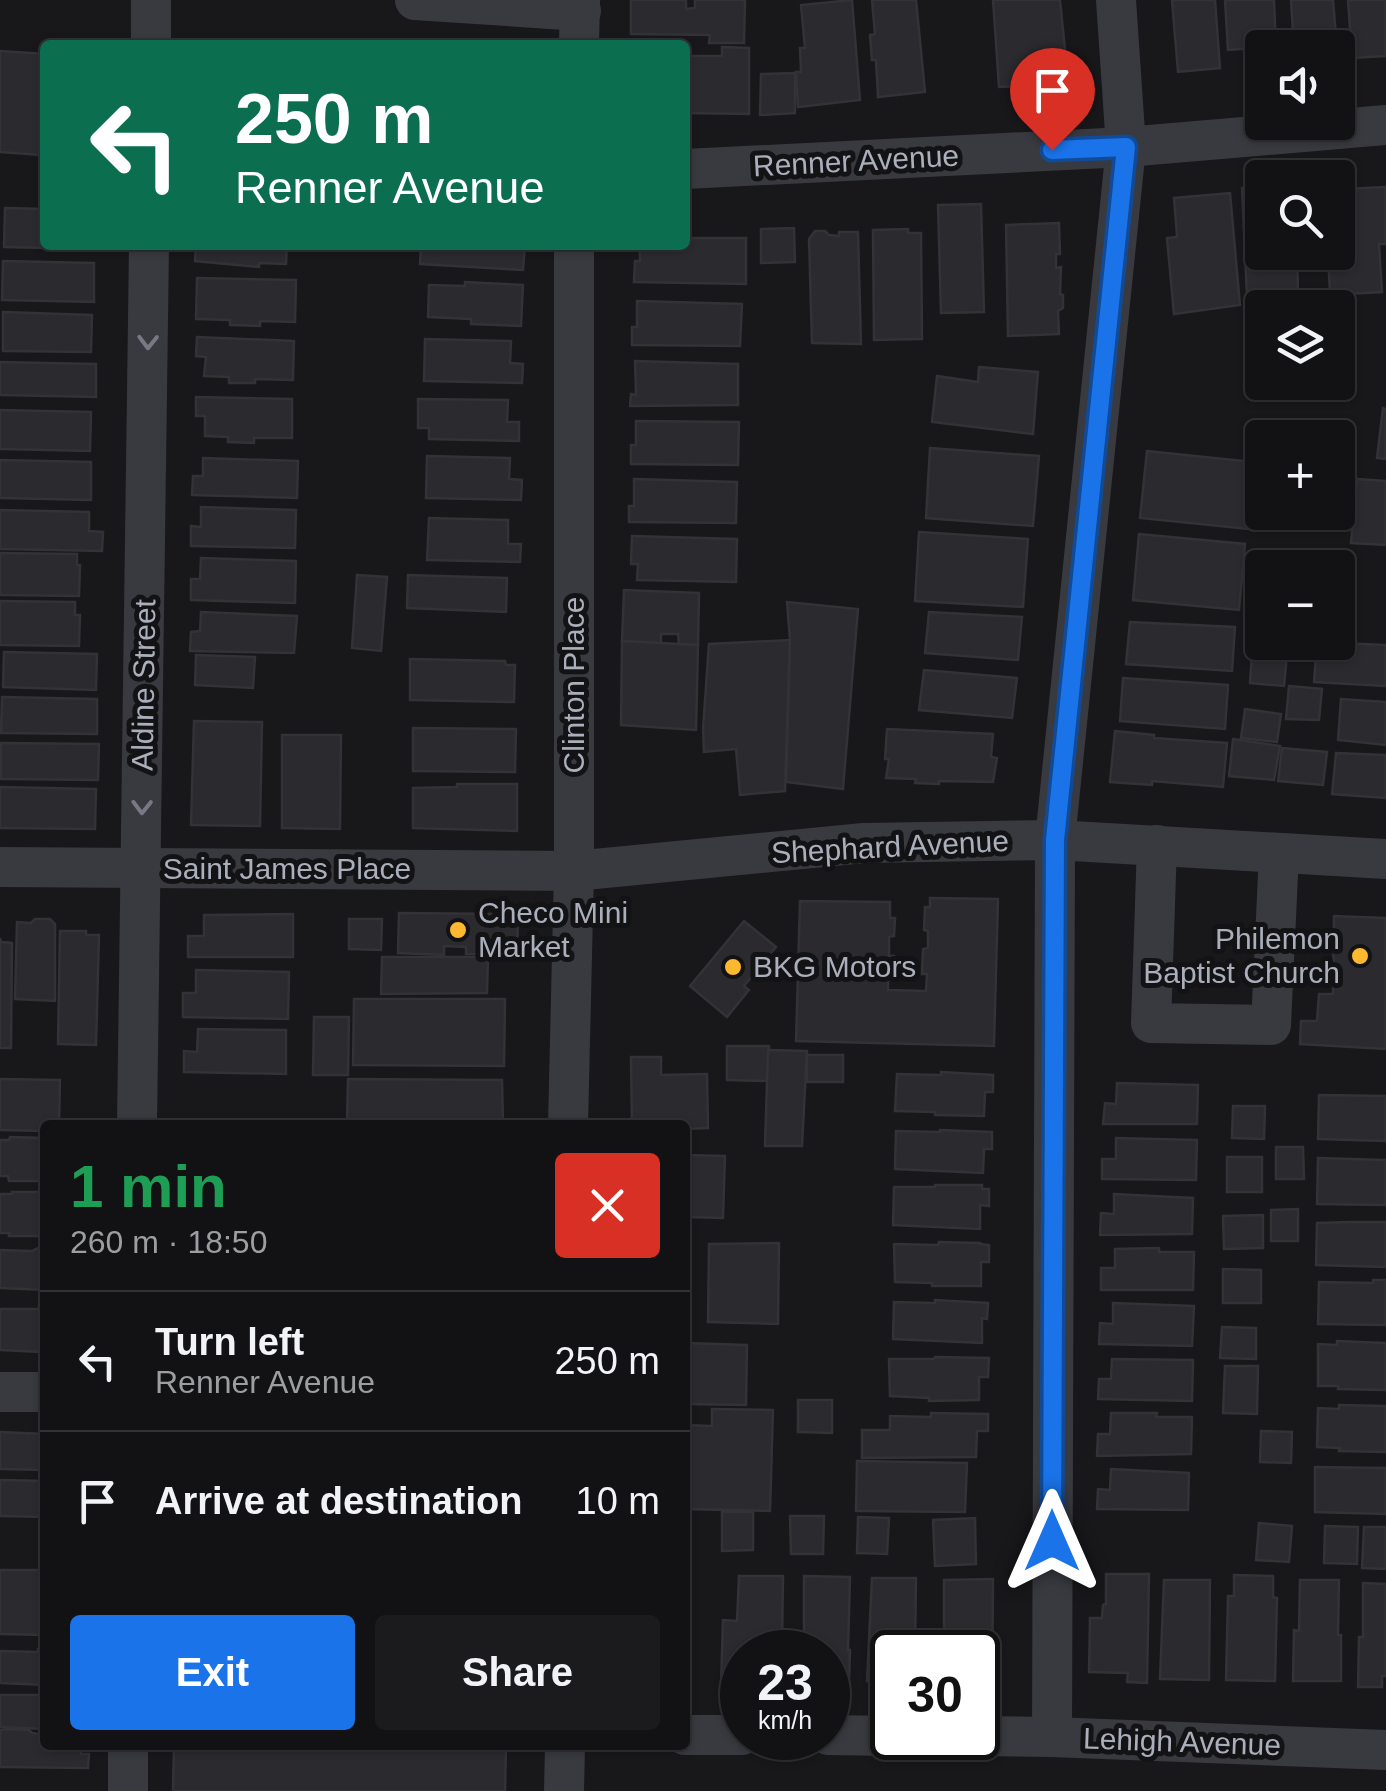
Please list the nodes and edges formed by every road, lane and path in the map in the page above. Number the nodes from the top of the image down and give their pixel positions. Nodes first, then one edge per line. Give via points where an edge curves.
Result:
1 (152, 0) edge
2 (415, 0) edge
3 (1116, 0) edge
4 (580, 19) edge
5 (151, 40) edge
6 (1386, 125) edge
7 (1126, 147) junction
8 (690, 170) edge
9 (149, 250) edge
10 (574, 250) edge
11 (1055, 840) junction
12 (1156, 846) junction
13 (1279, 853) junction
14 (1386, 859) edge
15 (0, 867) edge
16 (142, 868) junction
17 (574, 871) junction
18 (136, 1120) edge
19 (568, 1120) edge
20 (0, 1392) edge
21 (40, 1392) edge
22 (690, 1734) edge
23 (720, 1735) edge
24 (1000, 1736) edge
25 (1052, 1737) junction
26 (128, 1750) edge
27 (565, 1750) edge
28 (1386, 1750) edge
29 (128, 1791) edge
30 (564, 1791) edge

1 - 5 street
2 - 4 street
3 - 7 street
6 - 7 street, Renner Avenue
7 - 8 street, Renner Avenue
7 - 11 street
9 -> 16 street, Aldine Street
10 - 17 street, Clinton Place
11 - 12 street, Shephard Avenue
11 - 17 street, Shephard Avenue via 864,843
11 - 25 street
12 - 13 street, Shephard Avenue
12 - 13 street via 1151,1023 1271,1025
13 - 14 street, Shephard Avenue
15 - 16 street, Saint James Place
16 - 17 street, Saint James Place
16 - 18 street, Aldine Street
17 - 19 street, Clinton Place
20 - 21 street
22 - 23 street
24 - 25 street, Lehigh Avenue
25 - 28 street, Lehigh Avenue
26 - 29 street
27 - 30 street

